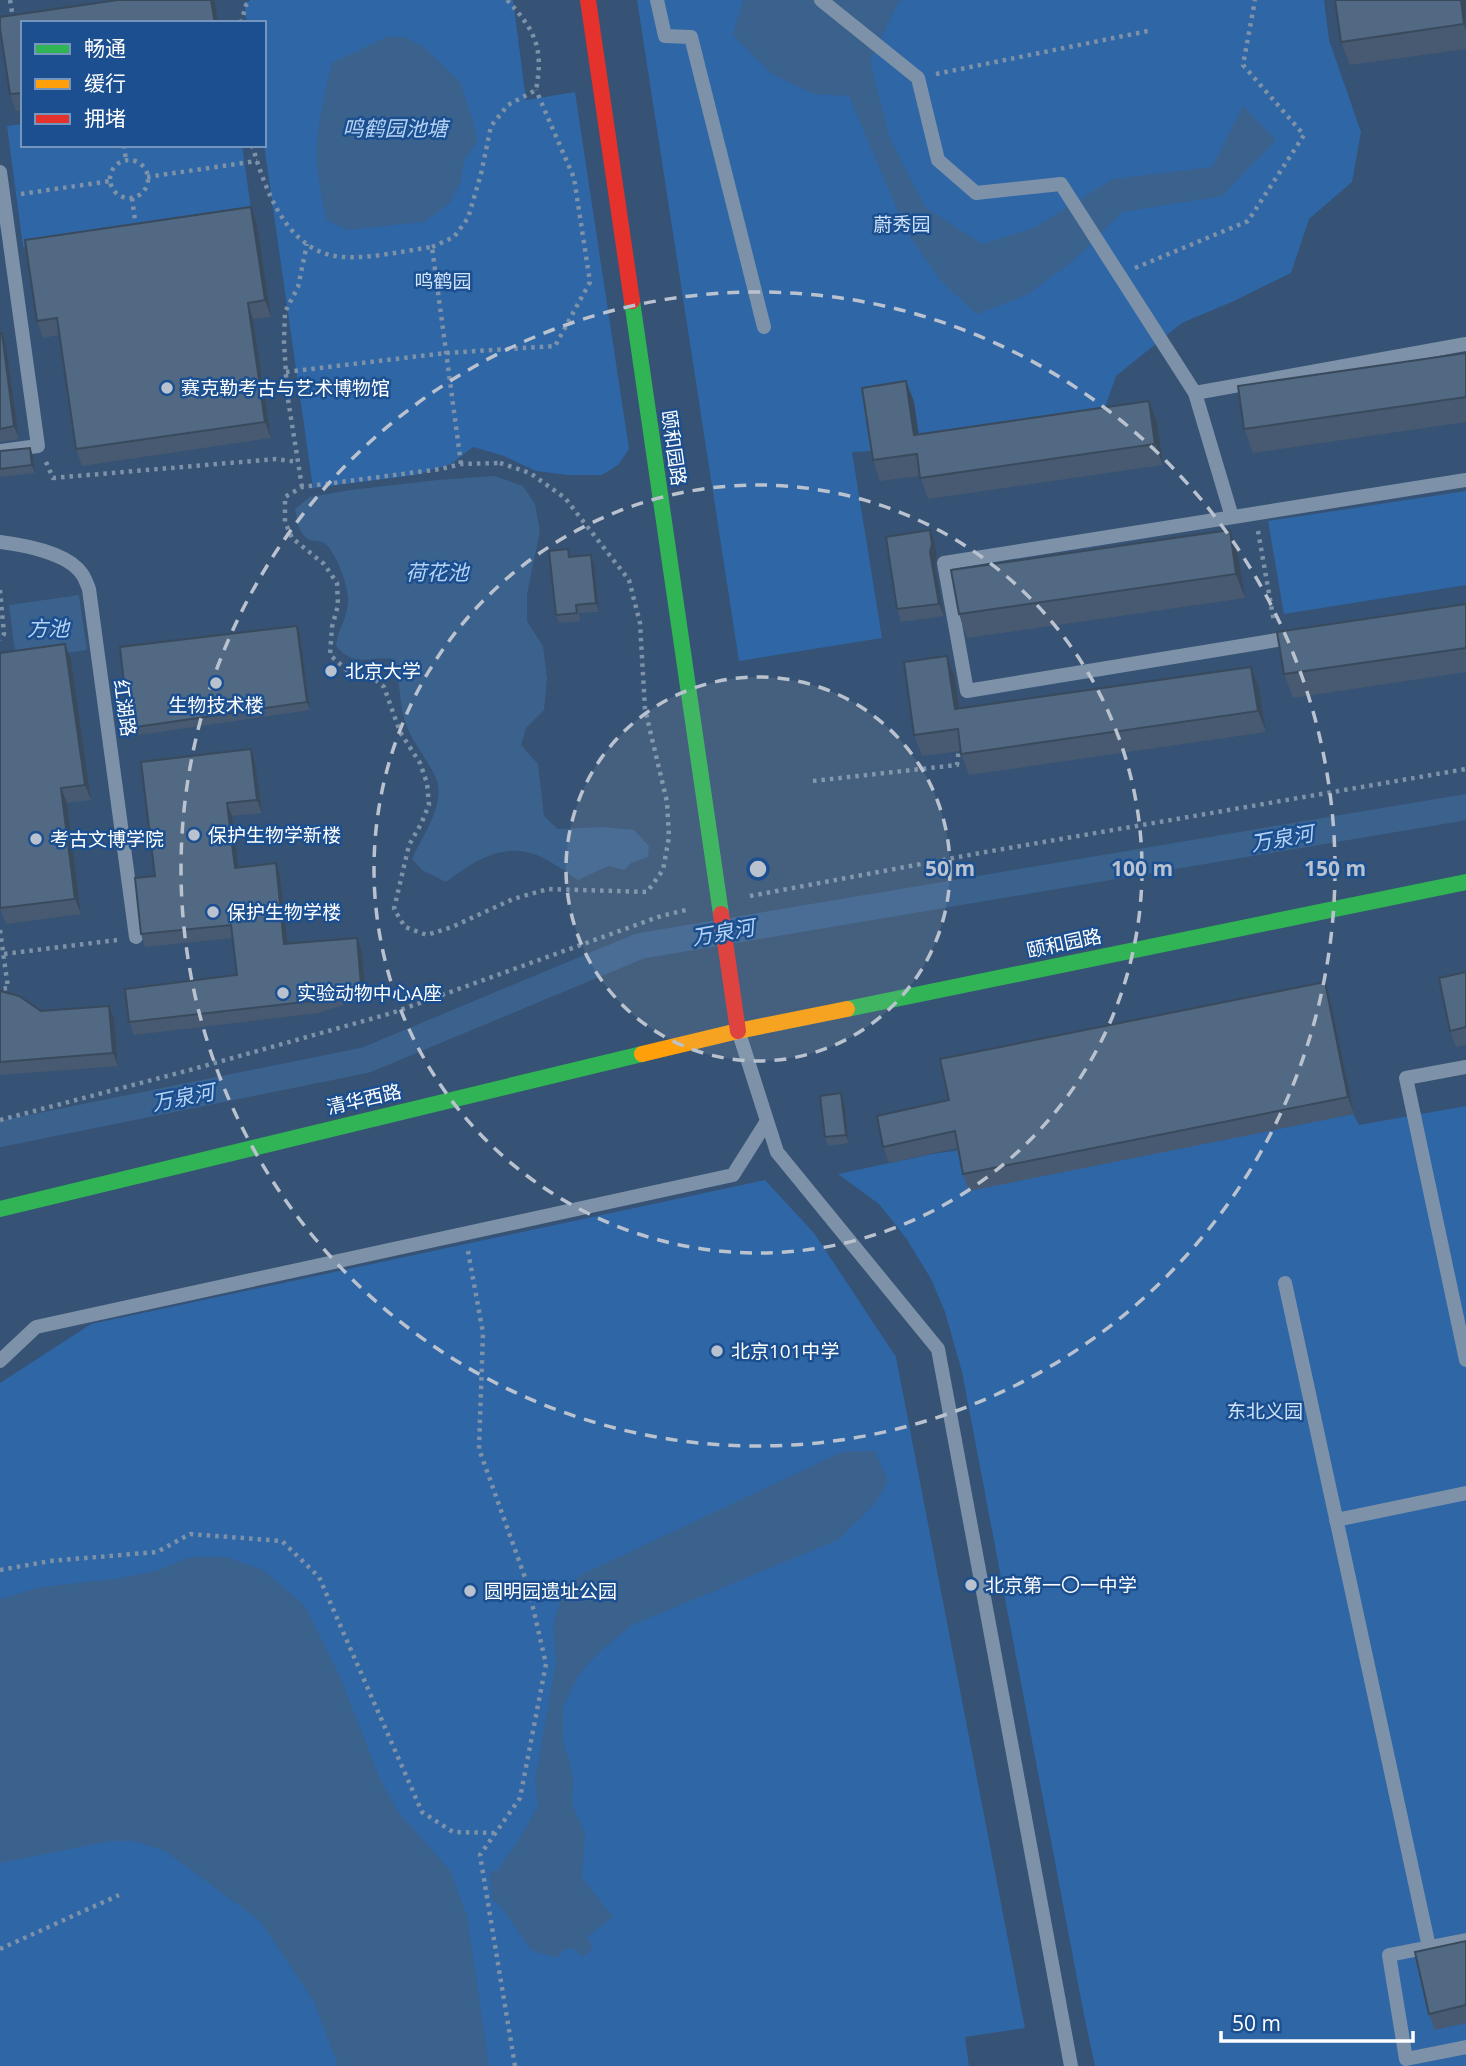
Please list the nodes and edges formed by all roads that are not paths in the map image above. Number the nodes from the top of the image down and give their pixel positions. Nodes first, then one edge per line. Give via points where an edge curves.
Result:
1 (588, 0) edge
2 (657, 0) edge
3 (821, 0) edge
4 (0, 172) edge
5 (764, 327) dead end
6 (1466, 344) edge
7 (1195, 393) junction
8 (0, 450) edge
9 (1466, 480) edge
10 (1232, 517) junction
11 (0, 542) edge
12 (1304, 636) edge
13 (1466, 882) edge
14 (136, 937) edge
15 (738, 1031) junction
16 (1466, 1067) edge
17 (767, 1121) junction
18 (0, 1209) edge
19 (1285, 1283) dead end
20 (1466, 1360) edge
21 (0, 1361) edge
22 (1466, 1493) edge
23 (1336, 1520) junction
24 (1466, 1940) edge
25 (1429, 1947) junction
26 (1466, 2047) edge
27 (1071, 2066) edge

1 - 15 main road, 颐和园路
2 - 5 lane via 665,36 691,37
3 - 7 lane via 918,78 938,160 976,193 1061,184
4 - 8 lane via 38,446
6 - 7 lane
7 - 10 lane
9 - 10 lane
10 - 12 lane via 944,563 967,691
11 - 14 lane, 红湖路 via 57,555 81,572 89,589
13 - 15 main road, 颐和园路
15 - 17 lane
15 - 18 main road, 清华西路
16 - 20 lane via 1406,1078
17 - 21 lane via 733,1175 36,1327
17 - 27 lane via 777,1152 938,1349
19 - 23 lane
22 - 23 lane
23 - 25 lane
24 - 25 lane
25 - 26 lane via 1389,1955 1406,2059

